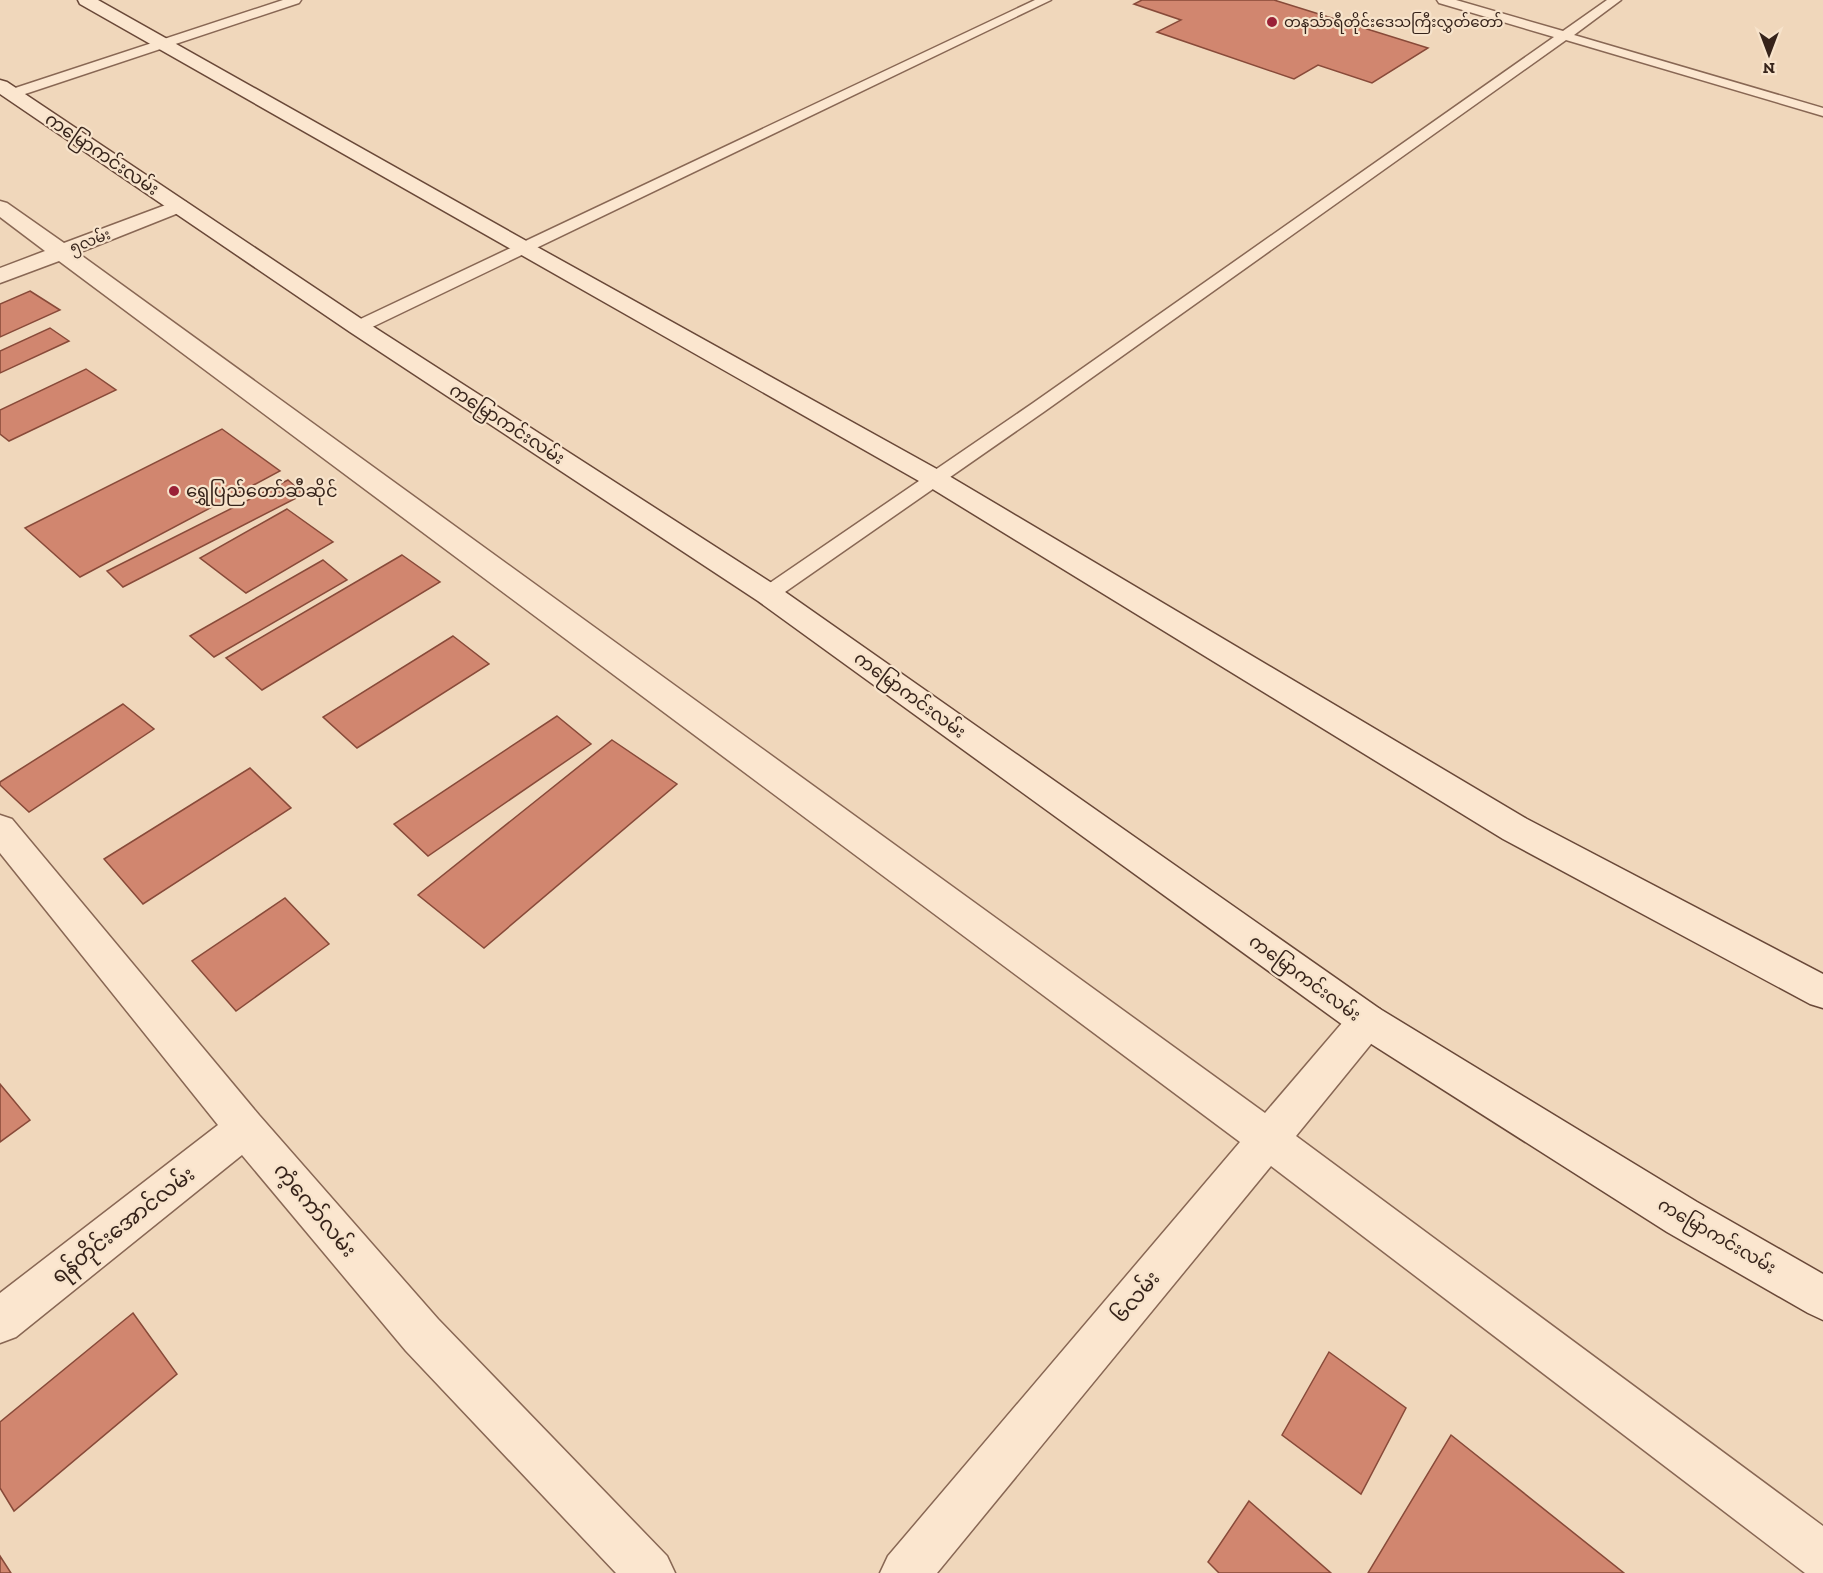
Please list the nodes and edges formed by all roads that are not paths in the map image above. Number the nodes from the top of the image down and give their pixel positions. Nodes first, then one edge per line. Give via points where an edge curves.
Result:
1 (86, 0) edge
2 (295, 0) edge
3 (1045, 0) edge
4 (1443, 0) edge
5 (1615, 0) edge
6 (1563, 35) junction
7 (163, 44) junction
8 (6, 90) edge
9 (1823, 112) edge
10 (179, 206) junction
11 (0, 207) edge
12 (522, 248) junction
13 (61, 252) junction
14 (0, 276) edge
15 (358, 327) junction
16 (935, 479) junction
17 (768, 594) junction
18 (0, 829) edge
19 (1823, 992) edge
20 (1366, 1021) junction
21 (245, 1128) junction
22 (1268, 1138) junction
23 (1823, 1298) edge
24 (0, 1321) edge
25 (1823, 1556) edge
26 (650, 1573) edge
27 (905, 1573) edge

1 - 7 main road
2 - 7 lane
3 - 12 lane
4 - 6 lane
5 - 6 lane
6 - 9 lane
6 - 16 lane
7 - 8 lane
7 - 12 main road
8 - 10 main road, ကမြောကင်းလမ်း
10 - 13 main road, ၅လမ်း
10 - 15 main road, ကမြောကင်းလမ်း
11 - 13 main road
12 - 15 lane
12 - 16 main road
13 - 14 main road, ၅လမ်း
13 - 22 main road
15 - 17 main road, ကမြောကင်းလမ်း
16 - 17 lane
16 - 19 main road via 1515,829
17 - 20 main road, ကမြောကင်းလမ်း
18 - 21 main road, ကံ့ကော်လမ်း
20 - 22 main road, ၆လမ်း
20 - 23 main road, ကမြောကင်းလမ်း
21 - 24 main road, ရန်တိုင်းအောင်လမ်း
21 - 26 main road, ကံ့ကော်လမ်း via 422,1335
22 - 25 main road
22 - 27 main road, ၆လမ်း

